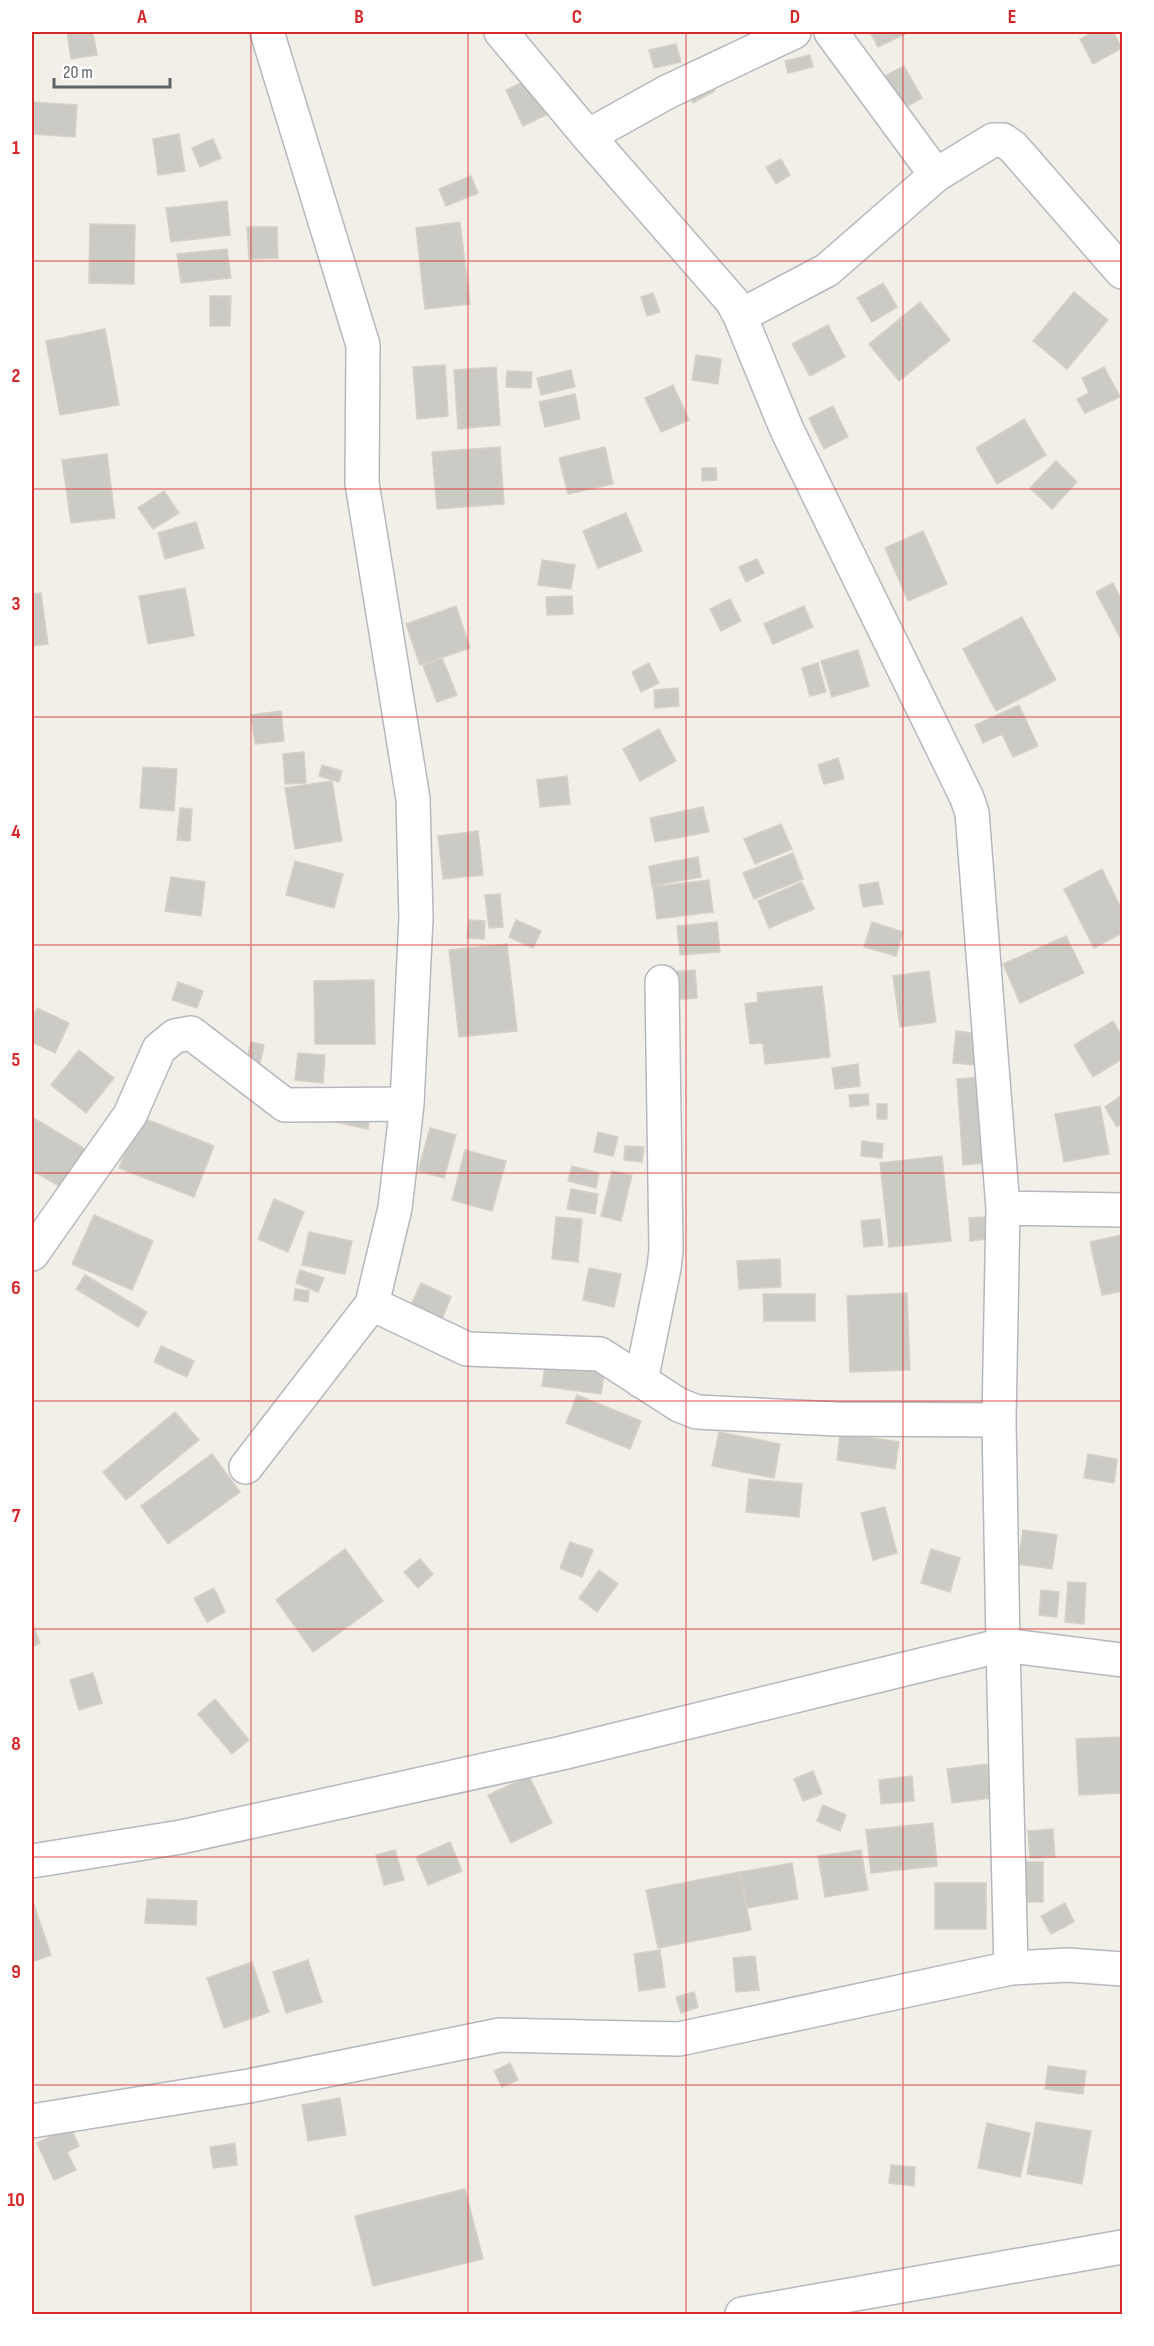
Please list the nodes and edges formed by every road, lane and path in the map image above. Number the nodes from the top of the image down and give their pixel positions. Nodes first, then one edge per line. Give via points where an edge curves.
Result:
1 (267, 32) edge
2 (501, 32) edge
3 (794, 32) edge
4 (831, 32) edge
5 (747, 41) edge
6 (588, 136) junction
7 (936, 175) junction
8 (1122, 272) edge
9 (740, 316) junction
10 (662, 982) dead end
11 (407, 1104) junction
12 (1003, 1208) junction
13 (1122, 1210) edge
14 (32, 1254) edge
15 (372, 1304) junction
16 (640, 1381) junction
17 (999, 1420) junction
18 (246, 1467) dead end
19 (1003, 1645) junction
20 (1122, 1660) edge
21 (32, 1861) edge
22 (1011, 1968) junction
23 (1122, 1969) edge
24 (32, 2121) edge
25 (1122, 2247) edge
26 (861, 2303) edge
27 (742, 2314) edge

1 - 11 street via 363,345 362,483 413,799 416,918
2 - 6 street
3 - 5 street
4 - 7 street
5 - 6 street
6 - 9 street via 732,301
7 - 8 street via 983,144 1004,140
7 - 9 street via 827,270
9 - 12 street via 787,430 968,798
10 - 16 street via 666,1250
11 - 14 street via 285,1105 191,1033 175,1036 159,1049 129,1115
11 - 15 street via 395,1208
12 - 13 street
12 - 17 street
15 - 16 street via 466,1349 600,1354
15 - 18 street
16 - 17 street via 697,1412 836,1419
17 - 19 street
19 - 20 street
19 - 21 street via 562,1753 181,1837
19 - 22 street
22 - 23 street via 1068,1965
22 - 24 street via 679,2039 500,2035 249,2086
25 - 26 street
26 - 27 street

